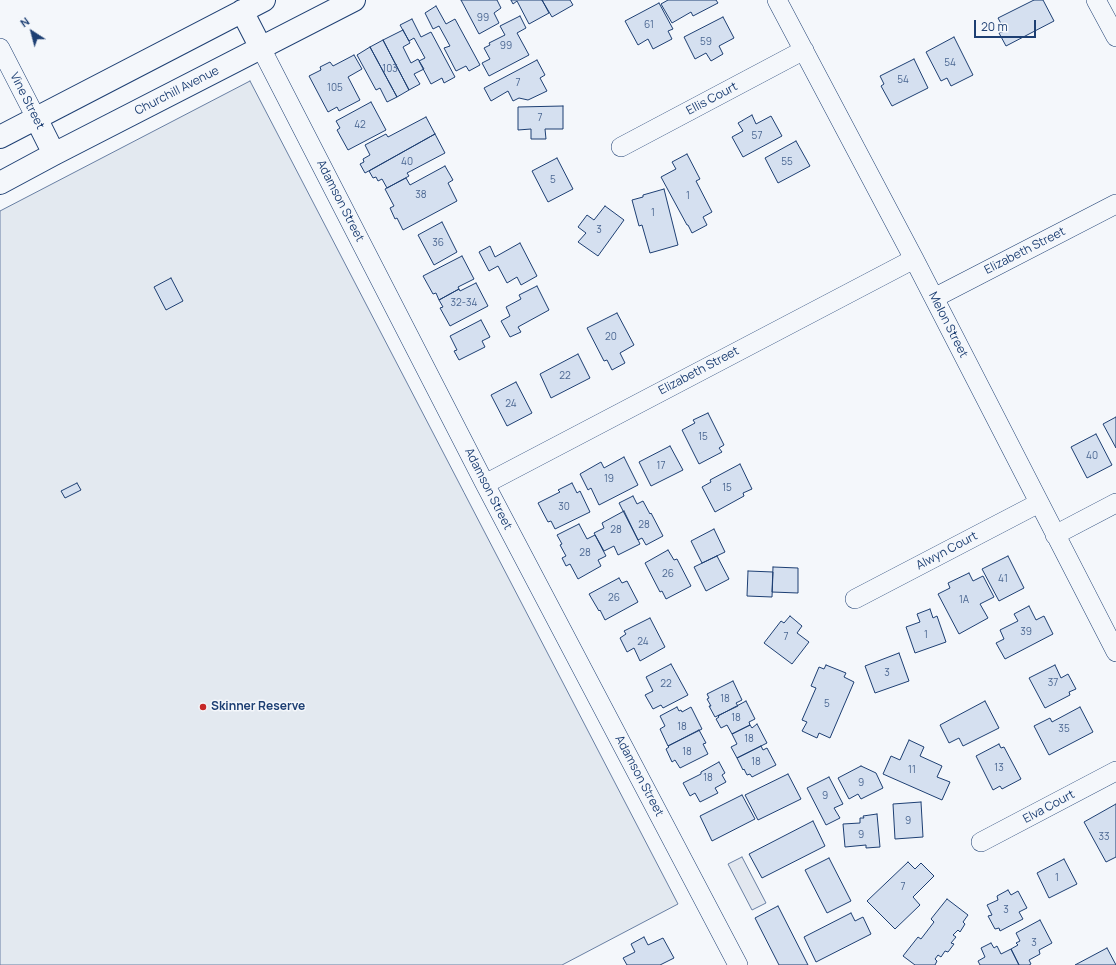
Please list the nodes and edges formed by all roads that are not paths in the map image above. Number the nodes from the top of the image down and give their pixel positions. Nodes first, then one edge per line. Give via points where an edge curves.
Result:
1 (264, 0) edge
2 (354, 0) edge
3 (777, 0) edge
4 (1096, 0) edge
5 (242, 11) junction
6 (1116, 38) edge
7 (0, 48) edge
8 (261, 48) junction
9 (804, 50) junction
10 (36, 118) junction
11 (0, 137) edge
12 (621, 148) dead end
13 (54, 154) junction
14 (0, 183) edge
15 (1116, 204) edge
16 (914, 259) junction
17 (934, 298) junction
18 (485, 484) junction
19 (1039, 503) junction
20 (1116, 503) edge
21 (1055, 535) junction
22 (855, 599) dead end
23 (1116, 652) edge
24 (1116, 771) edge
25 (981, 842) dead end
26 (738, 965) edge

1 - 5 main road
2 - 8 main road, Churchill Avenue
3 - 9 street, Melon Street
4 - 6 street
5 - 8 main road, Adamson Street
5 - 10 main road
7 - 10 street, Vine Street
8 - 13 main road, Churchill Avenue
8 - 18 street, Adamson Street
9 - 12 street, Ellis Court
9 - 16 street, Melon Street
10 - 11 main road
10 - 13 main road, Vine Street
13 - 14 main road, Churchill Avenue
15 - 17 street, Elizabeth Street
16 - 17 street, Melon Street
16 - 18 street, Elizabeth Street
17 - 19 street, Melon Street
18 - 26 street, Adamson Street
19 - 21 street, Melon Street
19 - 22 street, Alwyn Court
20 - 21 street
21 - 23 street, Melon Street
24 - 25 street, Elva Court

